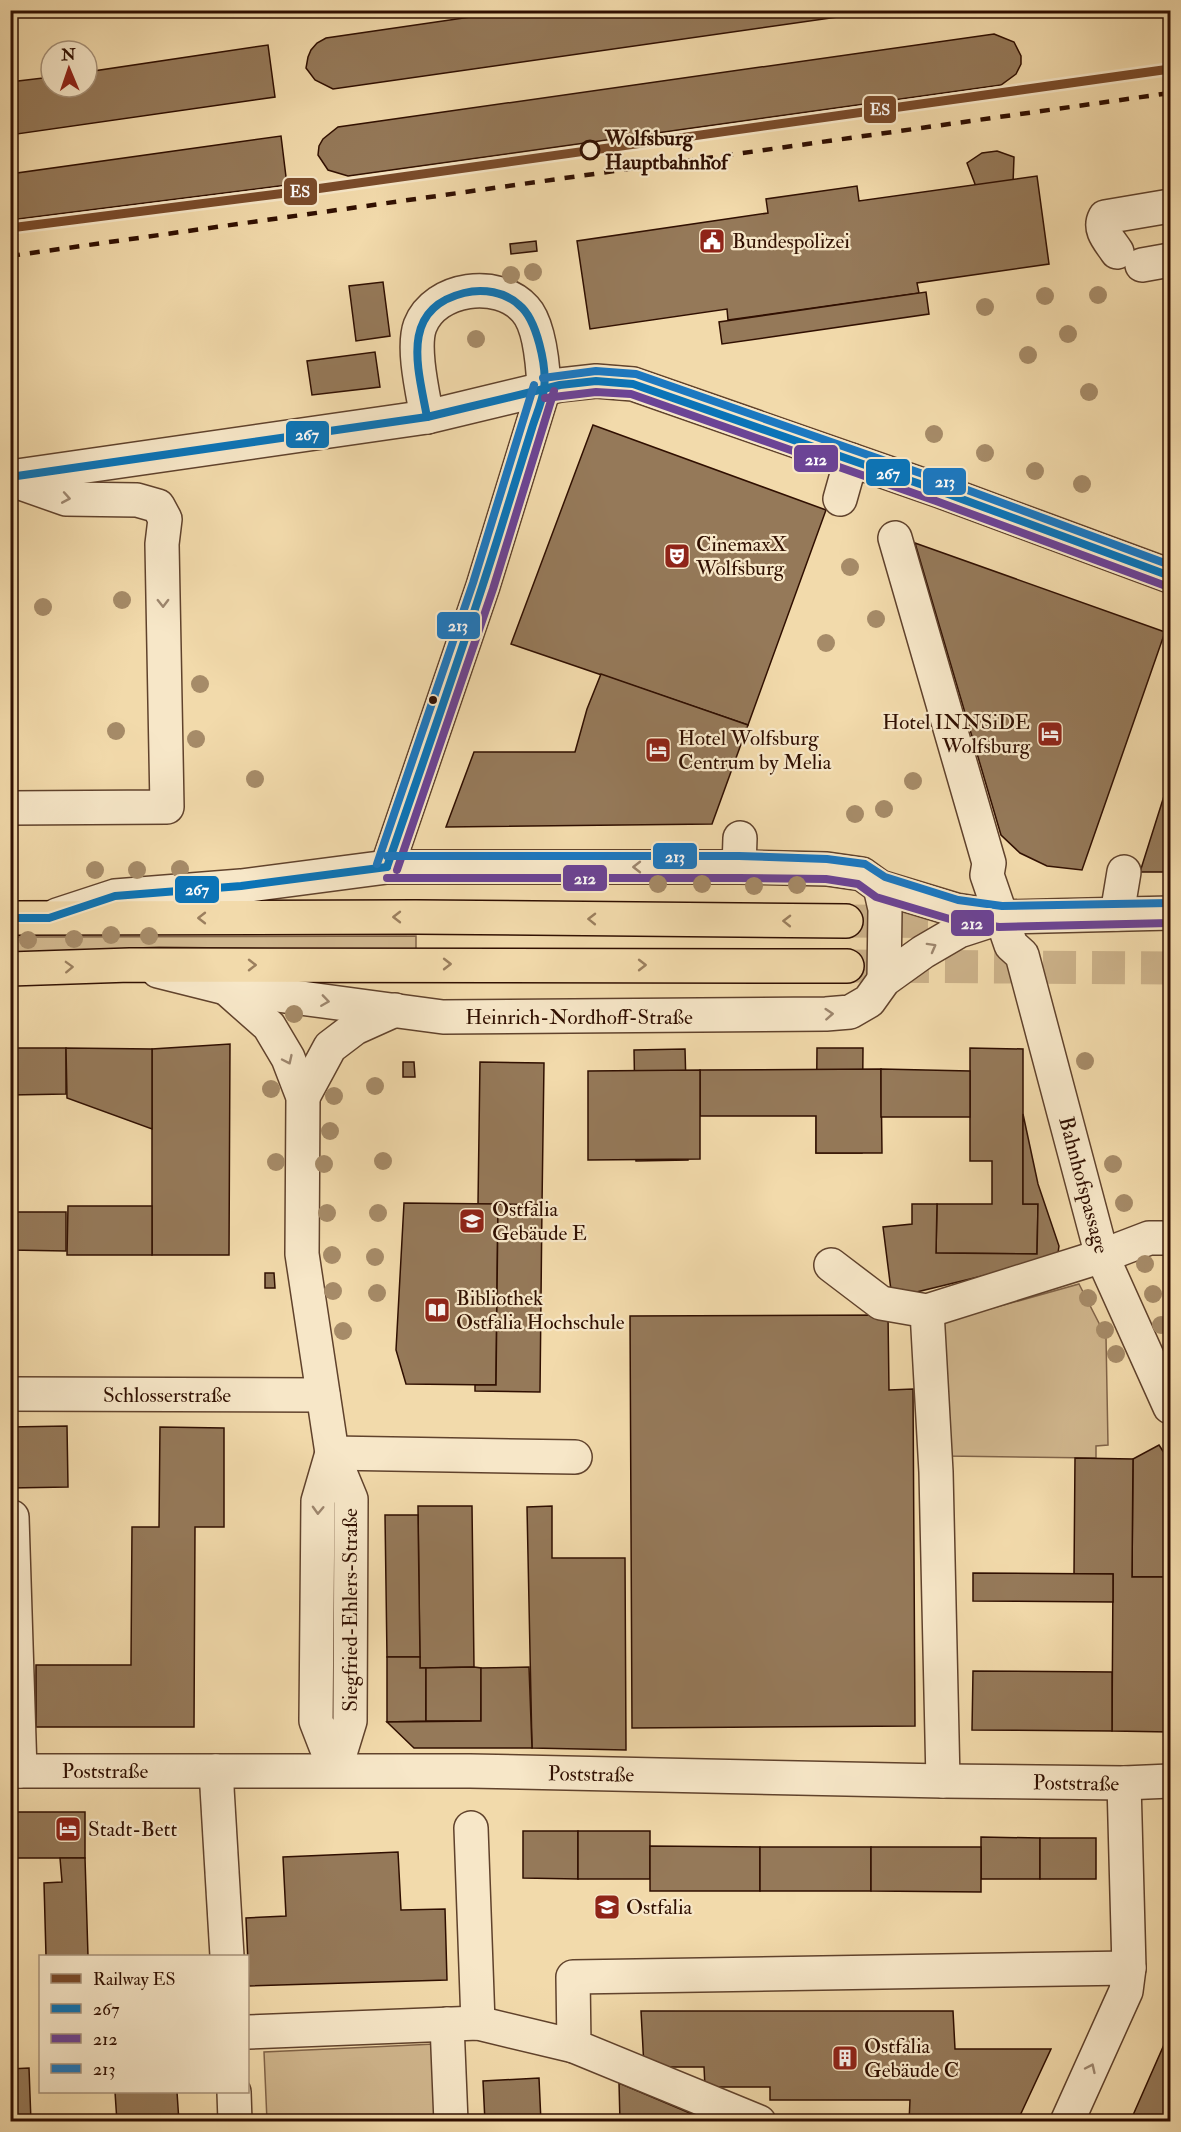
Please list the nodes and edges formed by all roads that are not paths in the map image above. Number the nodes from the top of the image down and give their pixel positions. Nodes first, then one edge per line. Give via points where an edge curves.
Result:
1 (1170, 206) edge
2 (1143, 259) edge
3 (544, 388) junction
4 (427, 417) junction
5 (851, 460) junction
6 (10, 479) edge
7 (840, 499) dead end
8 (895, 538) dead end
9 (1170, 576) edge
10 (10, 808) edge
11 (387, 867) junction
12 (1124, 872) dead end
13 (883, 898) junction
14 (1170, 913) edge
15 (1117, 914) junction
16 (1001, 917) junction
17 (10, 918) edge
18 (49, 918) junction
19 (846, 921) tunnel mouth
20 (130, 965) junction
21 (847, 966) tunnel mouth
22 (10, 969) edge
23 (884, 980) junction
24 (226, 988) junction
25 (394, 1010) junction
26 (303, 1097) junction
27 (1170, 1238) edge
28 (1102, 1256) junction
29 (831, 1265) dead end
30 (927, 1311) junction
31 (10, 1394) edge
32 (323, 1395) junction
33 (1170, 1407) edge
34 (332, 1453) junction
35 (575, 1457) dead end
36 (12, 1517) dead end
37 (335, 1770) junction
38 (15, 1771) edge
39 (216, 1771) junction
40 (943, 1781) junction
41 (1170, 1781) edge
42 (1124, 1783) junction
43 (471, 1828) dead end
44 (227, 1955) edge
45 (1129, 1968) junction
46 (463, 2023) junction
47 (249, 2032) edge
48 (574, 2046) junction
49 (234, 2093) edge
50 (235, 2121) edge
51 (451, 2121) edge
52 (759, 2121) edge
53 (1067, 2121) edge

1 - 2 street via 1105,217 1103,229
3 - 4 street
3 - 4 street via 539,345 526,310 507,295 484,290 457,294 434,307 420,326 418,353
3 - 5 street via 597,381 633,384
3 - 11 street via 483,586
4 - 6 street
5 - 7 street
5 - 9 street
6 -> 10 street via 66,499 137,500 158,506 165,519 162,544 167,807
8 - 16 street, Bahnhofspassage
13 -> 11 street, Heinrich-Nordhoff-Straße via 862,874 740,852
11 - 18 street, Heinrich-Nordhoff-Straße via 241,886 115,896
12 - 15 street
13 - 16 street, Heinrich-Nordhoff-Straße
13 - 23 street
14 - 15 street, Heinrich-Nordhoff-Straße
15 - 16 street, Heinrich-Nordhoff-Straße
23 -> 16 street, Heinrich-Nordhoff-Straße via 959,931
16 - 28 street, Bahnhofspassage via 1011,945 1022,955
17 - 18 main road, Heinrich-Nordhoff-Straße
19 -> 18 main road, Heinrich-Nordhoff-Straße
20 -> 21 main road, Heinrich-Nordhoff-Straße
22 -> 20 main road, Heinrich-Nordhoff-Straße
20 - 24 street, Heinrich-Nordhoff-Straße
25 -> 23 street, Heinrich-Nordhoff-Straße via 443,1017 826,1014 850,1012 869,1001
24 -> 25 street, Heinrich-Nordhoff-Straße
24 -> 26 street, Siegfried-Ehlers-Straße via 268,1026 288,1058
25 - 26 street, Siegfried-Ehlers-Straße via 355,1028 330,1047
26 - 32 street, Siegfried-Ehlers-Straße via 302,1254
27 - 28 street via 1149,1238
28 - 30 street
28 - 33 street, Bahnhofspassage
29 - 30 street via 881,1303
30 - 40 street via 936,1472
31 - 32 street, Schlosserstraße
32 - 34 street, Siegfried-Ehlers-Straße
34 - 35 street
34 - 37 street, Siegfried-Ehlers-Straße via 351,1499 350,1721
36 - 38 street
37 - 39 street, Poststraße
37 - 40 street, Poststraße
38 - 39 street, Poststraße
39 - 44 street
40 - 42 street, Poststraße
41 - 42 street, Poststraße
42 - 45 street
43 - 46 street
45 - 48 street via 573,1977
53 -> 45 street via 1126,1992
46 - 47 street
46 - 48 street
46 - 51 street
48 - 52 street
49 - 50 street

